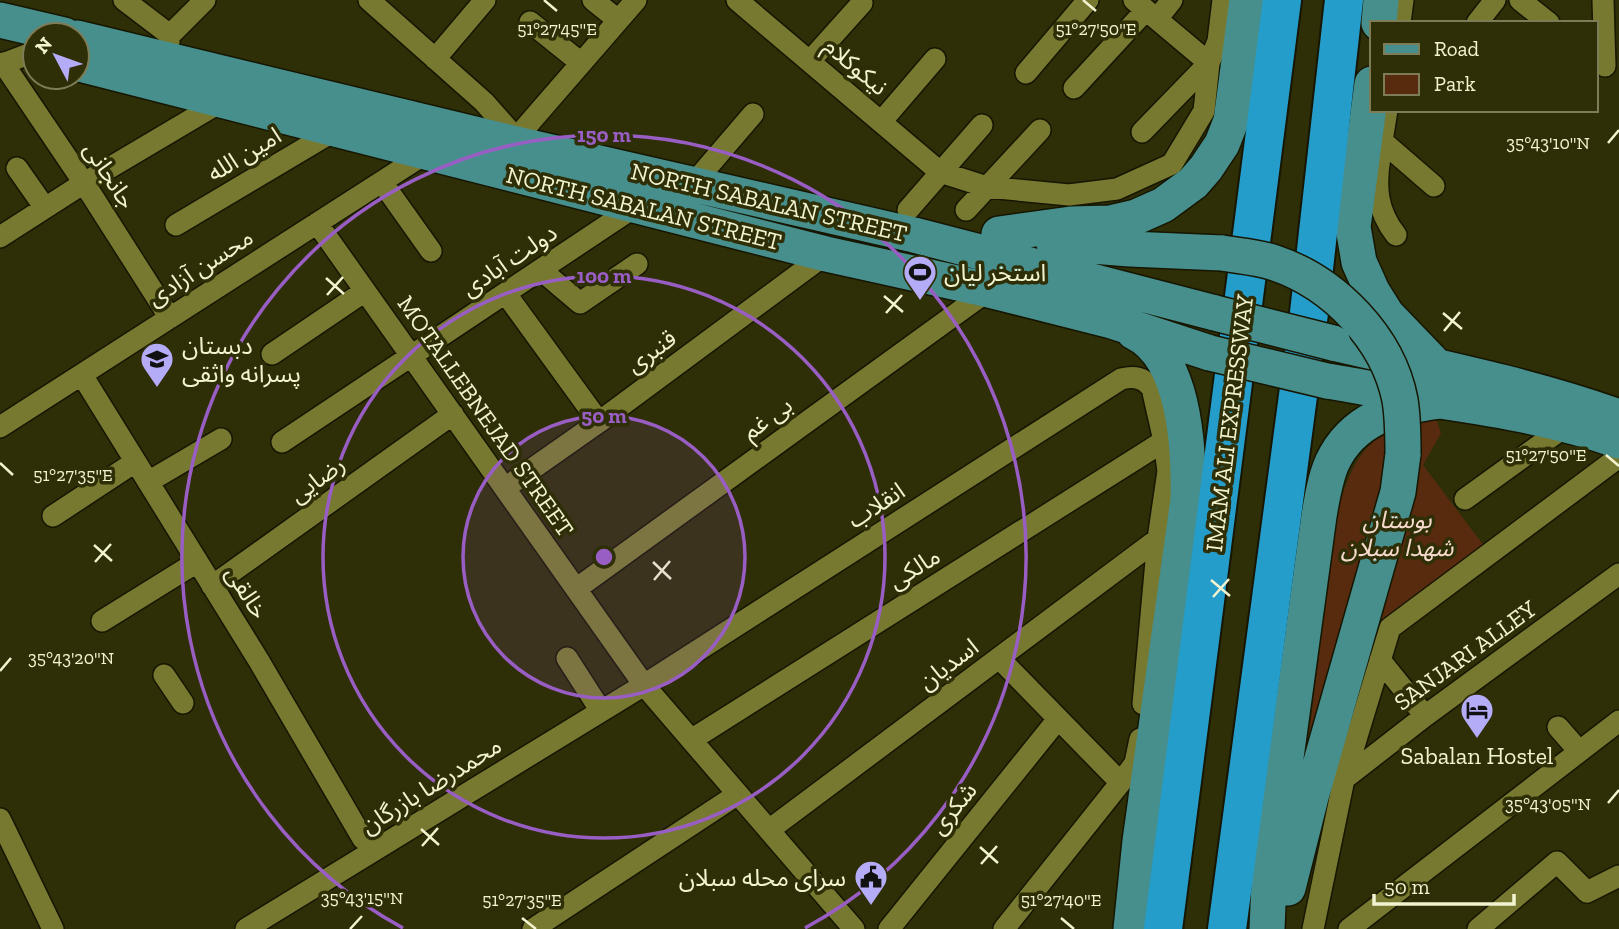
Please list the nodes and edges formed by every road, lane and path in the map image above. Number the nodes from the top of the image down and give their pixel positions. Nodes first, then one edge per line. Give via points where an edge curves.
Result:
1 (124, 0) edge
2 (205, 0) edge
3 (485, 0) edge
4 (593, 0) edge
5 (636, 0) edge
6 (1088, 0) edge
7 (1172, 0) edge
8 (1223, 0) edge
9 (1247, 0) edge
10 (1282, 0) edge
11 (1344, 0) edge
12 (1381, 0) edge
13 (1403, 0) edge
14 (1495, 0) edge
15 (1520, 0) edge
16 (1603, 0) edge
17 (862, 3) dead end
18 (381, 4) edge
19 (751, 4) edge
20 (1145, 10) edge
21 (0, 20) edge
22 (618, 20) junction
23 (1379, 21) edge
24 (1400, 21) edge
25 (1479, 21) edge
26 (1546, 21) edge
27 (530, 22) dead end
28 (21, 25) edge
29 (91, 40) edge
30 (168, 48) junction
31 (14, 55) edge
32 (435, 59) junction
33 (934, 59) dead end
34 (810, 61) junction
35 (581, 63) junction
36 (1209, 64) junction
37 (91, 67) edge
38 (1607, 67) edge
39 (1026, 73) dead end
40 (1074, 88) dead end
41 (1370, 99) edge
42 (223, 100) junction
43 (1387, 112) edge
44 (752, 114) dead end
45 (881, 122) junction
46 (982, 125) dead end
47 (339, 128) junction
48 (1040, 130) dead end
49 (1142, 132) dead end
50 (434, 139) junction
51 (1382, 141) junction
52 (512, 143) junction
53 (17, 168) dead end
54 (940, 172) junction
55 (382, 182) junction
56 (84, 183) junction
57 (693, 184) junction
58 (1434, 186) dead end
59 (987, 187) junction
60 (636, 206) junction
61 (45, 208) junction
62 (966, 210) dead end
63 (911, 222) junction
64 (317, 223) junction
65 (176, 225) dead end
66 (999, 234) junction
67 (1396, 235) dead end
68 (0, 237) edge
69 (431, 251) dead end
70 (826, 254) junction
71 (637, 264) dead end
72 (541, 270) junction
73 (989, 289) junction
74 (365, 291) junction
75 (506, 294) junction
76 (170, 318) junction
77 (1112, 321) junction
78 (271, 354) dead end
79 (412, 357) junction
80 (82, 374) junction
81 (1438, 384) junction
82 (453, 414) junction
83 (1619, 417) edge
84 (599, 422) junction
85 (1566, 426) junction
86 (0, 427) edge
87 (221, 439) dead end
88 (1164, 441) junction
89 (1619, 441) edge
90 (282, 442) dead end
91 (1619, 457) edge
92 (135, 462) junction
93 (148, 482) junction
94 (505, 488) junction
95 (1465, 499) dead end
96 (53, 516) dead end
97 (1158, 539) junction
98 (197, 562) junction
99 (1619, 575) edge
100 (212, 586) junction
101 (576, 589) junction
102 (102, 621) dead end
103 (567, 658) dead end
104 (999, 658) junction
105 (1380, 660) junction
106 (164, 675) dead end
107 (644, 685) junction
108 (183, 703) dead end
109 (601, 712) junction
110 (1425, 716) junction
111 (1058, 719) junction
112 (1619, 721) edge
113 (1558, 727) dead end
114 (691, 740) junction
115 (1578, 750) junction
116 (1344, 779) junction
117 (1120, 782) junction
118 (738, 794) junction
119 (0, 818) edge
120 (769, 830) junction
121 (363, 839) dead end
122 (1619, 876) edge
123 (51, 928) edge
124 (246, 929) edge
125 (533, 929) edge
126 (854, 929) edge
127 (890, 929) edge
128 (1004, 929) edge
129 (1131, 929) edge
130 (1163, 929) edge
131 (1227, 929) edge
132 (1267, 929) edge
133 (1278, 929) edge
134 (1313, 929) edge
135 (1349, 929) edge
136 (1478, 929) edge

1 - 30 street
2 - 30 street
3 - 32 street
4 - 22 street
5 - 22 street
6 - 39 street
7 - 20 street
8 - 36 street via 1218,41
9 - 66 main road via 1231,121 1222,144 1193,183 1163,205 1136,217
10 - 130 highway, IMAM ALI EXPRESSWAY
11 - 131 highway via 1309,313
12 - 23 main road
13 - 24 street
14 - 25 street
15 - 26 street
16 - 38 street
17 - 34 street
18 - 32 street
19 - 34 street, نیکوکلام
20 - 36 street
20 - 40 street
21 - 28 main road
22 - 35 street
27 - 35 street
29 - 30 main road, NORTH SABALAN STREET
30 - 50 main road, NORTH SABALAN STREET
31 - 56 street, جانجانی
32 - 52 street via 484,102 507,128
33 - 45 street
34 - 45 street, نیکوکلام
35 - 52 street
36 - 49 street
36 - 59 street via 1204,111 1172,163 1117,189 1069,195
37 - 42 main road, NORTH SABALAN STREET
41 - 81 main road via 1353,227 1359,261 1387,316
42 - 47 main road, NORTH SABALAN STREET
42 - 56 street
43 - 51 street
44 - 57 street
45 - 54 street, نیکوکلام
46 - 54 street
47 - 50 main road, NORTH SABALAN STREET
47 - 65 street, امین الله
48 - 59 street
50 - 52 main road, NORTH SABALAN STREET
50 - 55 street, محسن آزادی
50 - 60 main road, NORTH SABALAN STREET
51 - 58 street
51 - 67 street via 1378,200
52 - 57 main road, NORTH SABALAN STREET
53 - 61 street
54 - 59 street
54 - 63 street
55 - 64 street, محسن آزادی
55 - 69 street
56 - 61 street
56 - 76 street, جانجانی
57 - 63 main road, NORTH SABALAN STREET
59 - 62 street
60 - 70 main road, NORTH SABALAN STREET
60 - 72 street, دولت آبادی
61 - 68 street
63 - 66 main road
63 - 81 main road, NORTH SABALAN STREET, bridge via 1215,313 1333,343
64 - 74 street, MOTALLEBNEJAD STREET
64 - 76 street, محسن آزادی
66 - 133 main road, bridge via 1070,246 1222,253 1274,262 1305,277 1352,313 1378,345 1391,371 1399,398 1404,454 1398,492
70 - 73 main road, NORTH SABALAN STREET
70 - 84 street, قنبری
71 - 72 street via 580,303
72 - 75 street, دولت آبادی
73 - 77 main road, NORTH SABALAN STREET
73 - 101 street, بی غم
74 - 78 street
74 - 79 street, MOTALLEBNEJAD STREET
75 - 79 street, دولت آبادی
75 - 84 street
76 - 80 street, محسن آزادی
77 - 81 main road, NORTH SABALAN STREET, bridge via 1210,354 1327,381
77 - 129 main road via 1139,334 1171,371 1189,453 1188,500
79 - 82 street, MOTALLEBNEJAD STREET
79 - 90 street, دولت آبادی
80 - 86 street, محسن آزادی
80 - 92 street, خالقی
81 - 83 main road via 1589,406
81 - 85 main road via 1483,406
81 - 132 main road via 1366,424 1332,463 1319,516 1269,882
82 - 94 street, MOTALLEBNEJAD STREET
82 - 100 street, رضایی
84 - 94 street, قنبری
85 - 89 main road
85 - 95 street
87 - 93 street
88 - 97 street via 1168,471
88 - 107 street, انقلاب via 1152,388 1139,378 1121,379
88 - 114 street, مالکی
91 - 105 street via 1390,628
92 - 93 street, خالقی
92 - 96 street
93 - 98 street, خالقی
94 - 101 street, MOTALLEBNEJAD STREET
97 - 104 street, اسدیان
97 - 117 street via 1139,751
98 - 100 street, خالقی
98 - 102 street
99 - 110 street, SANJARI ALLEY
100 - 121 street, خالقی
101 - 107 street, MOTALLEBNEJAD STREET
103 - 109 street
104 - 111 street
104 - 120 street, اسدیان
105 - 110 street
105 - 116 street
106 - 108 street
107 - 109 street, محمدرضا بازرگان
107 - 114 street, MOTALLEBNEJAD STREET
109 - 124 street, محمدرضا بازرگان
110 - 116 street, SANJARI ALLEY
111 - 117 street
111 - 127 street, شکری
112 - 115 street
113 - 115 street
114 - 118 street, MOTALLEBNEJAD STREET
115 - 135 street
116 - 134 street
117 - 128 street
118 - 120 street, MOTALLEBNEJAD STREET
118 - 125 street
119 - 123 street
120 - 126 street, MOTALLEBNEJAD STREET
122 - 136 street via 1587,892 1557,862

